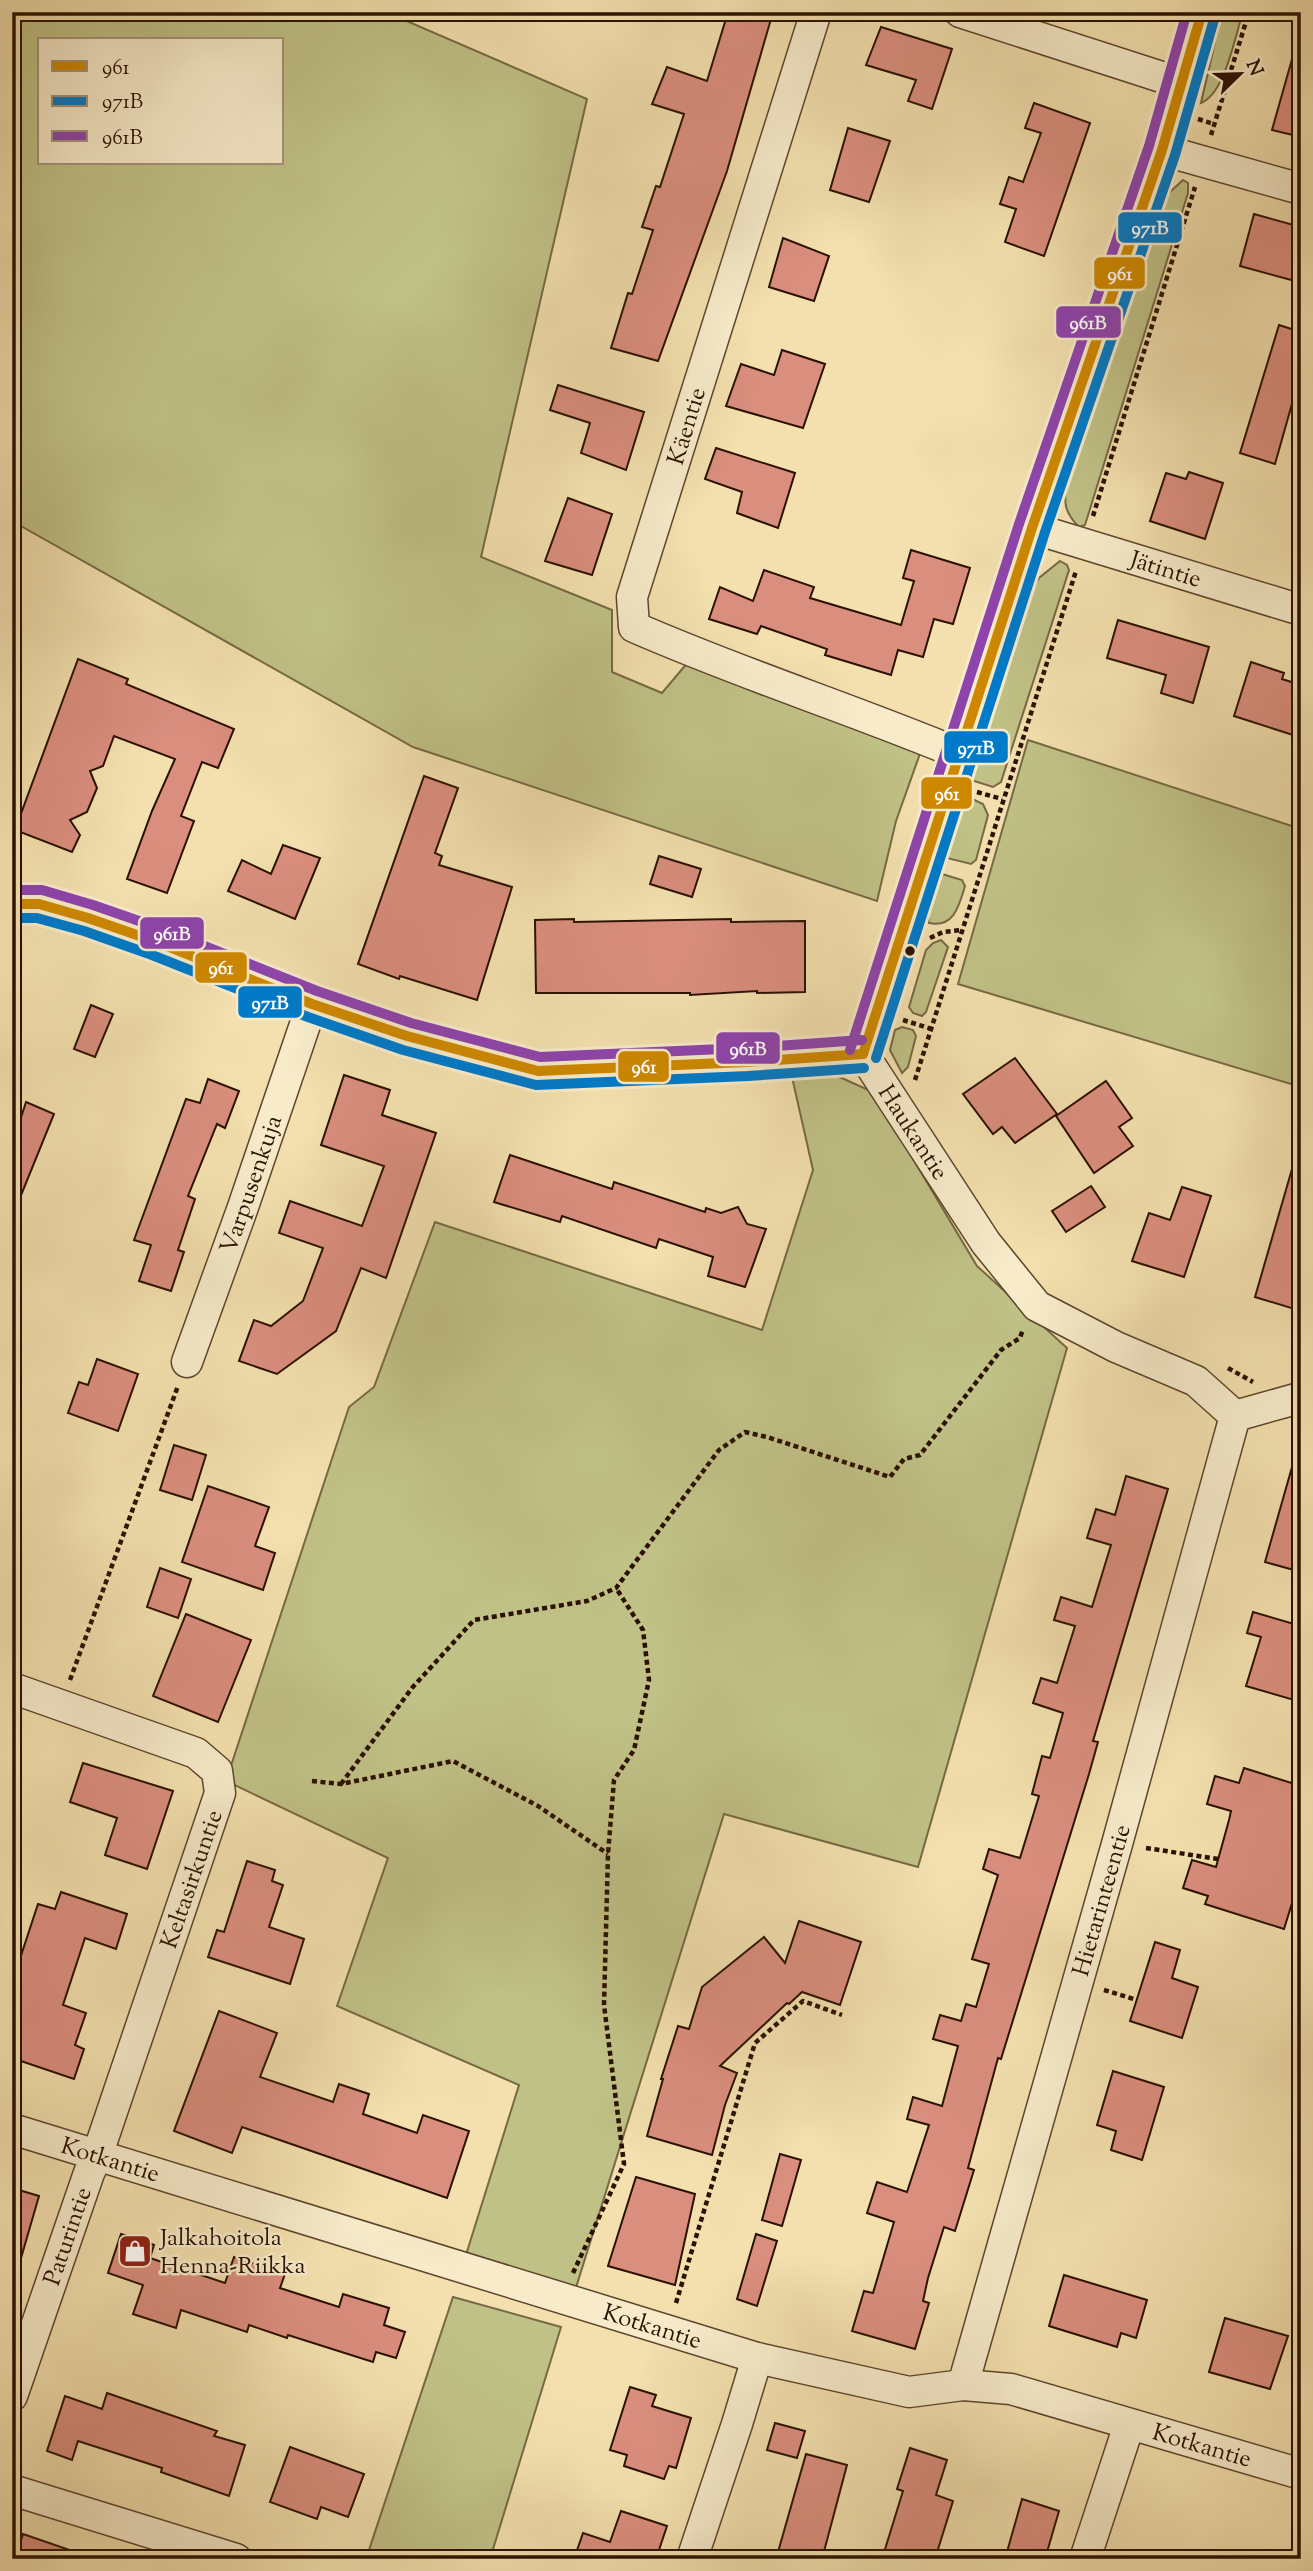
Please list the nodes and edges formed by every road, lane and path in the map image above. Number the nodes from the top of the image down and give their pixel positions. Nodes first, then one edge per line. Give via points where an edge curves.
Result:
1 (816, 12) edge
2 (960, 12) edge
3 (1202, 12) edge
4 (1250, 12) edge
5 (1180, 83) junction
6 (1162, 150) junction
7 (1202, 161) junction
8 (1301, 189) edge
9 (1032, 528) junction
10 (1084, 545) junction
11 (1301, 610) edge
12 (960, 754) junction
13 (967, 788) dead end
14 (1002, 799) junction
15 (12, 904) edge
16 (312, 1003) junction
17 (875, 1010) junction
18 (932, 1029) junction
19 (863, 1054) junction
20 (914, 1085) dead end
21 (1037, 1306) junction
22 (187, 1362) joint
23 (1222, 1365) dead end
24 (1301, 1400) edge
25 (1249, 1412) junction
26 (616, 1588) junction
27 (12, 1688) edge
28 (61, 1706) junction
29 (312, 1781) dead end
30 (341, 1784) junction
31 (1117, 1844) junction
32 (608, 1853) junction
33 (1218, 1859) dead end
34 (842, 2015) dead end
35 (12, 2129) edge
36 (97, 2157) junction
37 (562, 2298) junction
38 (668, 2330) junction
39 (757, 2358) junction
40 (963, 2385) junction
41 (12, 2396) edge
42 (1129, 2426) junction
43 (1301, 2474) edge
44 (12, 2490) edge
45 (236, 2559) edge
46 (692, 2559) edge
47 (1085, 2559) edge

1 - 12 street, Käentie via 632,597 634,627
2 - 5 street
3 - 5 street
4 - 7 path
5 - 6 street
6 - 7 street
6 - 9 street
7 - 8 street
7 - 10 path
9 - 10 street, Jätintie
9 - 12 street
10 - 11 street, Jätintie
10 - 14 path
12 - 17 street
13 - 14 path
14 - 18 path
15 - 16 street via 39,904 88,918
16 - 19 street via 407,1036 538,1071
16 - 22 street, Varpusenkuja
17 - 18 path
17 - 19 street
18 - 20 path
19 - 21 street, Haukantie via 986,1243
21 - 25 street, Haukantie via 1196,1381
21 - 26 path via 1032,1306 1020,1338 1001,1350 920,1455 904,1460 890,1477 746,1432 719,1450
22 - 28 path
23 - 25 path via 1253,1380
24 - 25 street
25 - 31 street, Hietarinteentie
26 - 30 path via 587,1601 474,1620 412,1688
26 - 32 path via 643,1630 649,1680 634,1750 614,1780
27 - 28 street, Keltasirkuntie
28 - 36 street, Keltasirkuntie via 196,1754 217,1771 220,1793
29 - 30 path
30 - 32 path via 453,1761 538,1806
31 - 33 path
31 - 40 street, Hietarinteentie
32 - 37 path via 604,2005 624,2164
34 - 38 path via 803,2001 755,2043
35 - 36 street, Kotkantie
36 - 37 street, Kotkantie
36 - 41 street, Paturintie
37 - 38 street, Kotkantie
38 - 39 street, Kotkantie
39 - 40 street, Kotkantie via 909,2392
39 - 46 street
40 - 42 street, Kotkantie via 1012,2389
42 - 43 street, Kotkantie
42 - 47 street
44 - 45 street

